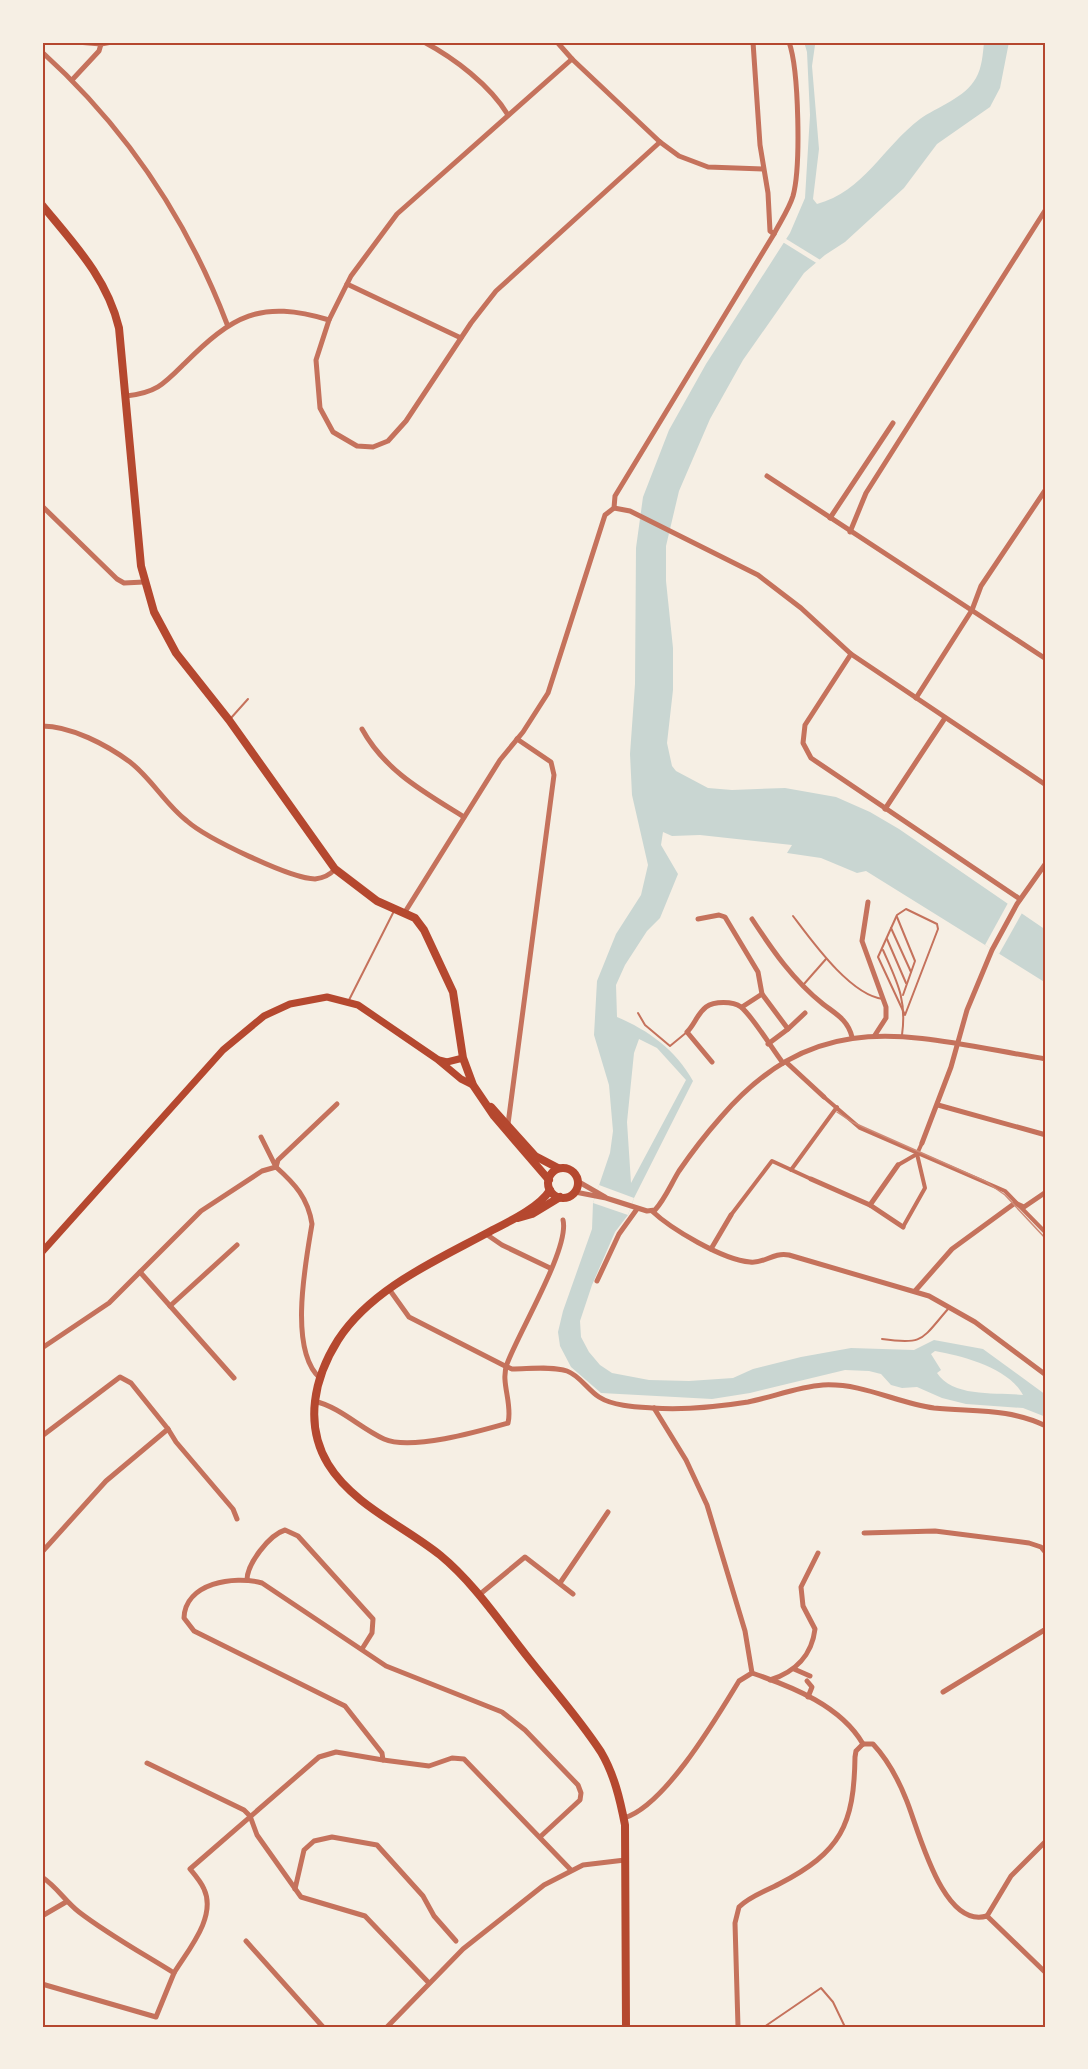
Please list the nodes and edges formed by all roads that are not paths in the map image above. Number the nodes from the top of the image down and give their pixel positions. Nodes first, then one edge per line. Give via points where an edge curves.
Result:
1 (76, 42) edge
2 (112, 42) edge
3 (424, 42) edge
4 (557, 42) edge
5 (753, 42) edge
6 (789, 42) edge
7 (101, 44) junction
8 (42, 52) edge
9 (572, 59) junction
10 (72, 80) junction
11 (508, 115) junction
12 (660, 142) junction
13 (763, 169) junction
14 (42, 205) edge
15 (1046, 209) edge
16 (774, 234) junction
17 (347, 284) junction
18 (329, 320) junction
19 (227, 324) junction
20 (461, 338) junction
21 (126, 396) junction
22 (893, 423) dead end
23 (767, 476) dead end
24 (1046, 489) edge
25 (42, 506) edge
26 (614, 508) junction
27 (830, 518) junction
28 (850, 532) junction
29 (144, 582) junction
30 (972, 610) junction
31 (850, 654) junction
32 (1046, 659) edge
33 (916, 698) junction
34 (248, 699) dead end
35 (945, 718) junction
36 (229, 720) junction
37 (42, 726) edge
38 (362, 729) dead end
39 (517, 739) junction
40 (1046, 785) edge
41 (885, 809) junction
42 (464, 817) junction
43 (1046, 863) edge
44 (335, 869) junction
45 (1020, 899) junction
46 (868, 902) dead end
47 (395, 908) junction
48 (405, 912) junction
49 (897, 915) junction
50 (793, 916) dead end
51 (752, 919) dead end
52 (698, 920) dead end
53 (891, 927) junction
54 (887, 938) junction
55 (882, 948) junction
56 (826, 958) junction
57 (911, 972) junction
58 (906, 983) junction
59 (802, 986) junction
60 (762, 994) junction
61 (903, 995) junction
62 (883, 999) junction
63 (349, 1001) junction
64 (742, 1007) junction
65 (638, 1013) dead end
66 (805, 1013) dead end
67 (905, 1015) junction
68 (788, 1029) junction
69 (687, 1032) junction
70 (875, 1035) junction
71 (902, 1035) junction
72 (852, 1038) junction
73 (768, 1044) junction
74 (958, 1045) junction
75 (464, 1058) junction
76 (437, 1059) junction
77 (1046, 1059) edge
78 (712, 1062) dead end
79 (784, 1062) junction
80 (474, 1085) junction
81 (824, 1097) joint
82 (485, 1103) junction
83 (337, 1104) dead end
84 (938, 1105) junction
85 (837, 1107) junction
86 (508, 1124) junction
87 (1046, 1134) edge
88 (261, 1137) dead end
89 (922, 1143) joint
90 (917, 1154) junction
91 (898, 1165) joint
92 (276, 1167) junction
93 (558, 1168) junction
94 (791, 1170) dead end
95 (549, 1179) junction
96 (811, 1179) joint
97 (579, 1182) junction
98 (550, 1190) junction
99 (575, 1192) junction
100 (1046, 1192) edge
101 (596, 1194) junction
102 (560, 1197) junction
103 (1015, 1203) junction
104 (870, 1205) junction
105 (634, 1208) junction
106 (652, 1211) junction
107 (731, 1215) joint
108 (515, 1218) junction
109 (562, 1220) dead end
110 (903, 1227) joint
111 (1046, 1233) edge
112 (486, 1234) junction
113 (237, 1245) dead end
114 (711, 1249) junction
115 (42, 1252) edge
116 (550, 1268) junction
117 (140, 1272) junction
118 (597, 1281) dead end
119 (389, 1289) junction
120 (915, 1291) junction
121 (171, 1306) junction
122 (950, 1307) junction
123 (882, 1339) dead end
124 (42, 1348) edge
125 (505, 1366) junction
126 (1046, 1375) edge
127 (234, 1378) dead end
128 (320, 1378) junction
129 (314, 1401) junction
130 (654, 1408) junction
131 (1046, 1426) edge
132 (168, 1429) junction
133 (42, 1436) edge
134 (608, 1512) dead end
135 (237, 1519) dead end
136 (864, 1533) dead end
137 (42, 1552) edge
138 (818, 1553) dead end
139 (1046, 1553) edge
140 (247, 1580) junction
141 (560, 1583) junction
142 (573, 1594) dead end
143 (478, 1595) junction
144 (1046, 1629) edge
145 (362, 1649) junction
146 (794, 1669) junction
147 (752, 1673) junction
148 (770, 1680) junction
149 (943, 1692) dead end
150 (808, 1697) junction
151 (863, 1744) junction
152 (383, 1760) junction
153 (147, 1763) dead end
154 (250, 1816) junction
155 (624, 1818) junction
156 (540, 1837) junction
157 (1046, 1841) edge
158 (625, 1860) junction
159 (570, 1869) junction
160 (42, 1877) edge
161 (295, 1889) junction
162 (66, 1902) junction
163 (42, 1916) edge
164 (987, 1916) junction
165 (246, 1941) dead end
166 (456, 1941) dead end
167 (174, 1973) junction
168 (1046, 1973) edge
169 (428, 1982) junction
170 (42, 1984) edge
171 (323, 2027) edge
172 (387, 2027) edge
173 (626, 2027) edge
174 (738, 2027) edge
175 (764, 2027) edge
176 (845, 2027) edge

1 - 7 street
2 - 7 street
3 - 11 street via 481,84
4 - 9 street
5 - 13 street
6 - 16 street via 795,69 797,170 792,199
7 - 10 street
8 - 10 street
9 - 11 street
9 - 12 street
10 - 19 street via 159,186 204,266
11 - 17 street via 397,214
12 - 13 street via 700,165
12 - 20 street via 496,291
13 - 16 street via 770,231
14 - 21 main road via 91,264 107,290 119,328
15 - 28 street via 866,493
16 - 26 street via 615,496
17 - 18 street
17 - 20 street
18 - 19 street via 278,312
18 - 20 street via 316,360 320,408 333,432 357,446 379,446 395,435
19 - 21 street via 157,389
21 - 29 main road
22 - 27 street
23 - 27 street
24 - 30 street via 981,586
25 - 29 street via 117,579 132,584
26 - 31 street via 630,511 744,566 783,593
26 - 39 street via 605,515 597,536 556,674 537,712
27 - 28 street
28 - 30 street
29 - 36 main road via 166,637
30 - 32 street
30 - 33 street
31 - 33 street
31 - 41 street via 805,725 803,743 816,763
33 - 35 street
34 - 36 lane
35 - 40 street
35 - 41 street
36 - 44 main road
37 - 44 street via 72,732 114,752 141,773 188,823 223,844 304,877 321,878
38 - 42 street via 390,768
39 - 42 street
39 - 86 street via 551,762 554,775
41 - 45 street
42 - 48 street
43 - 45 street
44 - 47 main road via 363,892
45 - 74 street via 992,950 967,1010
46 - 62 street via 862,941
47 - 48 main road
47 - 63 lane
48 - 75 main road via 424,930 448,977 457,1007
49 - 53 lane
49 - 57 lane via 915,961
49 - 67 lane via 906,909 933,920 938,929
50 - 56 lane
51 - 59 street via 777,959
52 - 60 street via 719,915 728,920 758,972
53 - 54 lane
53 - 57 lane
54 - 55 lane
54 - 58 lane
55 - 61 lane
55 - 67 lane via 878,957
56 - 59 lane
56 - 62 lane via 872,998
57 - 58 lane
58 - 61 lane
59 - 72 street via 846,1022
60 - 64 street
60 - 68 street
61 - 67 lane
62 - 70 street via 886,1018
63 - 76 main road
63 - 115 main road via 327,997 303,999 264,1016 243,1032 209,1064
64 - 69 street via 714,1002 698,1015
64 - 73 street
65 - 69 lane via 645,1025 670,1046
66 - 68 street
67 - 71 lane
68 - 73 street
69 - 78 street
70 - 71 street
70 - 72 street
71 - 74 street
72 - 79 street
73 - 79 street
74 - 77 street
74 - 84 street
75 - 76 main road via 447,1062
75 - 80 main road
76 - 80 main road
79 - 81 street
79 - 106 street via 745,1091 720,1118 658,1208
80 - 82 main road
81 - 85 street
82 - 86 main road
82 - 95 main road
83 - 92 street via 278,1160
84 - 87 street
84 - 89 street
85 - 90 street via 860,1128
85 - 94 street
86 - 93 main road via 535,1155
88 - 92 street
89 - 90 street
90 - 91 street
90 - 103 street via 1005,1191
90 - 110 street via 925,1188
91 - 104 street
92 - 117 street via 262,1171 201,1211
92 - 128 street via 299,1190 310,1213 301,1321 310,1364
93 - 95 main road
93 - 97 main road via 572,1171
95 - 98 main road
96 - 104 street
96 - 107 street via 772,1161
97 - 99 main road
97 - 101 street
98 - 102 main road
98 - 108 main road
99 - 101 street
99 - 102 main road
100 - 103 street via 1024,1207
101 - 105 street
102 - 108 main road via 532,1214
103 - 111 street
103 - 120 street via 952,1249
104 - 110 street
105 - 106 street
105 - 118 street
106 - 114 street
107 - 114 street
108 - 112 main road
109 - 116 street via 565,1228
112 - 116 street
112 - 119 main road
113 - 121 street
114 - 120 street via 753,1263 777,1253 789,1255
116 - 125 street
117 - 121 street
117 - 124 street via 96,1313
119 - 125 street via 409,1317
119 - 128 main road via 367,1305 345,1330
120 - 122 street
121 - 127 street
122 - 123 lane via 921,1340 913,1343
122 - 126 street via 995,1335
125 - 129 street via 507,1423 462,1437 388,1440
125 - 130 street via 569,1371 600,1398
128 - 129 main road
129 - 143 main road via 319,1446 340,1480 438,1554
130 - 131 street via 706,1407 800,1388 839,1385 872,1389 936,1408 972,1408 1027,1417
130 - 147 street via 686,1460 707,1505 745,1631
132 - 133 street via 130,1383 120,1377
132 - 135 street
132 - 137 street via 106,1481
134 - 141 street
136 - 139 street via 935,1531 1029,1543
138 - 146 street via 801,1587 803,1606 815,1633
140 - 145 street via 262,1582
140 - 145 street via 251,1564 274,1536 285,1530 298,1536 373,1618 372,1633
140 - 152 street via 214,1584 191,1597 184,1618 206,1638 345,1706 382,1753
141 - 142 street
141 - 143 street via 525,1557
143 - 155 main road via 601,1753 619,1793
144 - 149 street
145 - 156 street via 400,1672 502,1712 578,1785 580,1800
146 - 148 street
146 - 150 street via 808,1679 812,1687
147 - 148 street
147 - 155 street via 740,1682 688,1761 643,1808
148 - 150 street
150 - 151 street via 850,1726
151 - 164 street via 873,1744 892,1769 941,1885 970,1915
151 - 174 street via 855,1757 854,1802 838,1838 806,1869 739,1907 735,1923
152 - 154 street via 330,1752
152 - 156 street via 429,1766 452,1758 464,1759
153 - 154 street
154 - 161 street via 257,1835
154 - 167 street via 190,1869 206,1896 204,1924
155 - 158 main road
156 - 159 street
157 - 164 street via 1011,1876
158 - 159 street
158 - 173 main road
159 - 169 street via 509,1911
160 - 162 street via 54,1885
161 - 166 street via 302,1856 314,1840 332,1837 376,1845 423,1896
161 - 169 street via 301,1897 366,1916
162 - 163 street
162 - 167 street
164 - 168 street
165 - 171 street
167 - 170 street via 156,2017
169 - 172 street
175 - 176 lane via 821,1988

